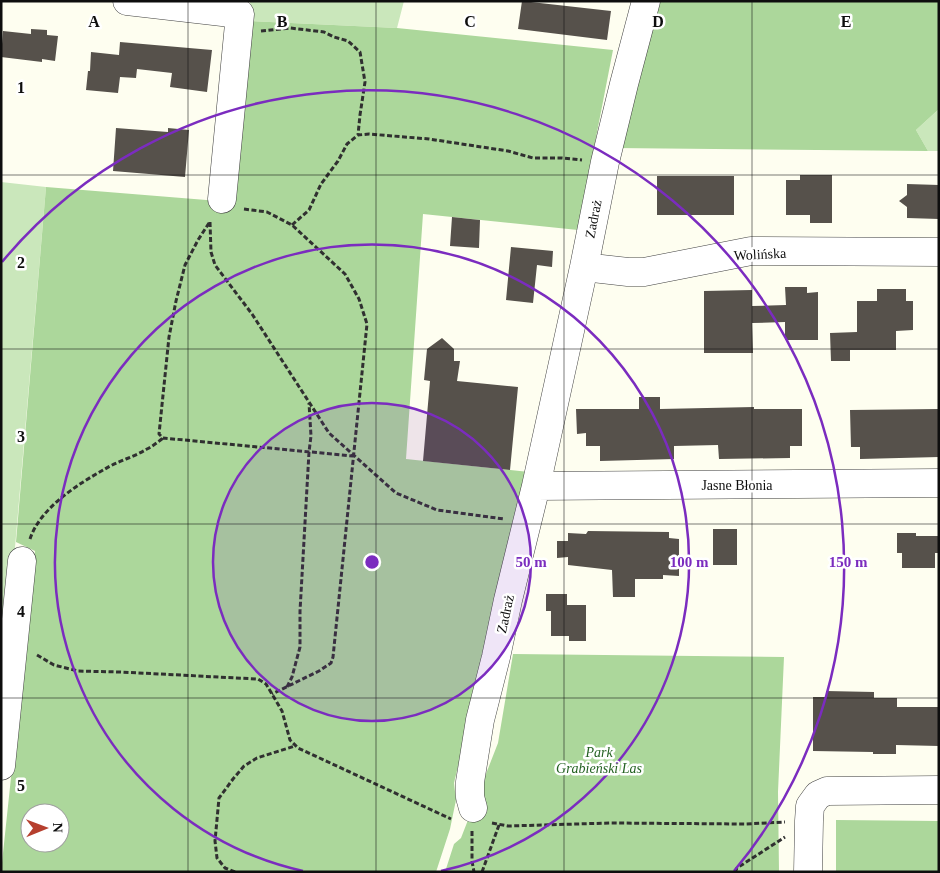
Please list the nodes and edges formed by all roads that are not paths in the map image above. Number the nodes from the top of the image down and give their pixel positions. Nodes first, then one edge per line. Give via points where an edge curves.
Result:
1 (127, 1) edge
2 (646, 1) edge
3 (218, 209) road end
4 (939, 252) edge
5 (584, 267) junction
6 (939, 484) edge
7 (536, 486) junction
8 (22, 560) road end
9 (1, 766) edge
10 (939, 790) edge
11 (473, 814) road end
12 (808, 872) edge

1 - 3 street via 239,24
2 - 5 street, Zadraż via 605,162
4 - 5 street, Wolińska via 751,252 644,272
5 - 7 street, Zadraż
6 - 7 street, Jasne Błonia
7 - 11 street, Zadraż via 480,720 470,782
8 - 9 street
10 - 12 street via 827,791 818,795 810,806 808,821

